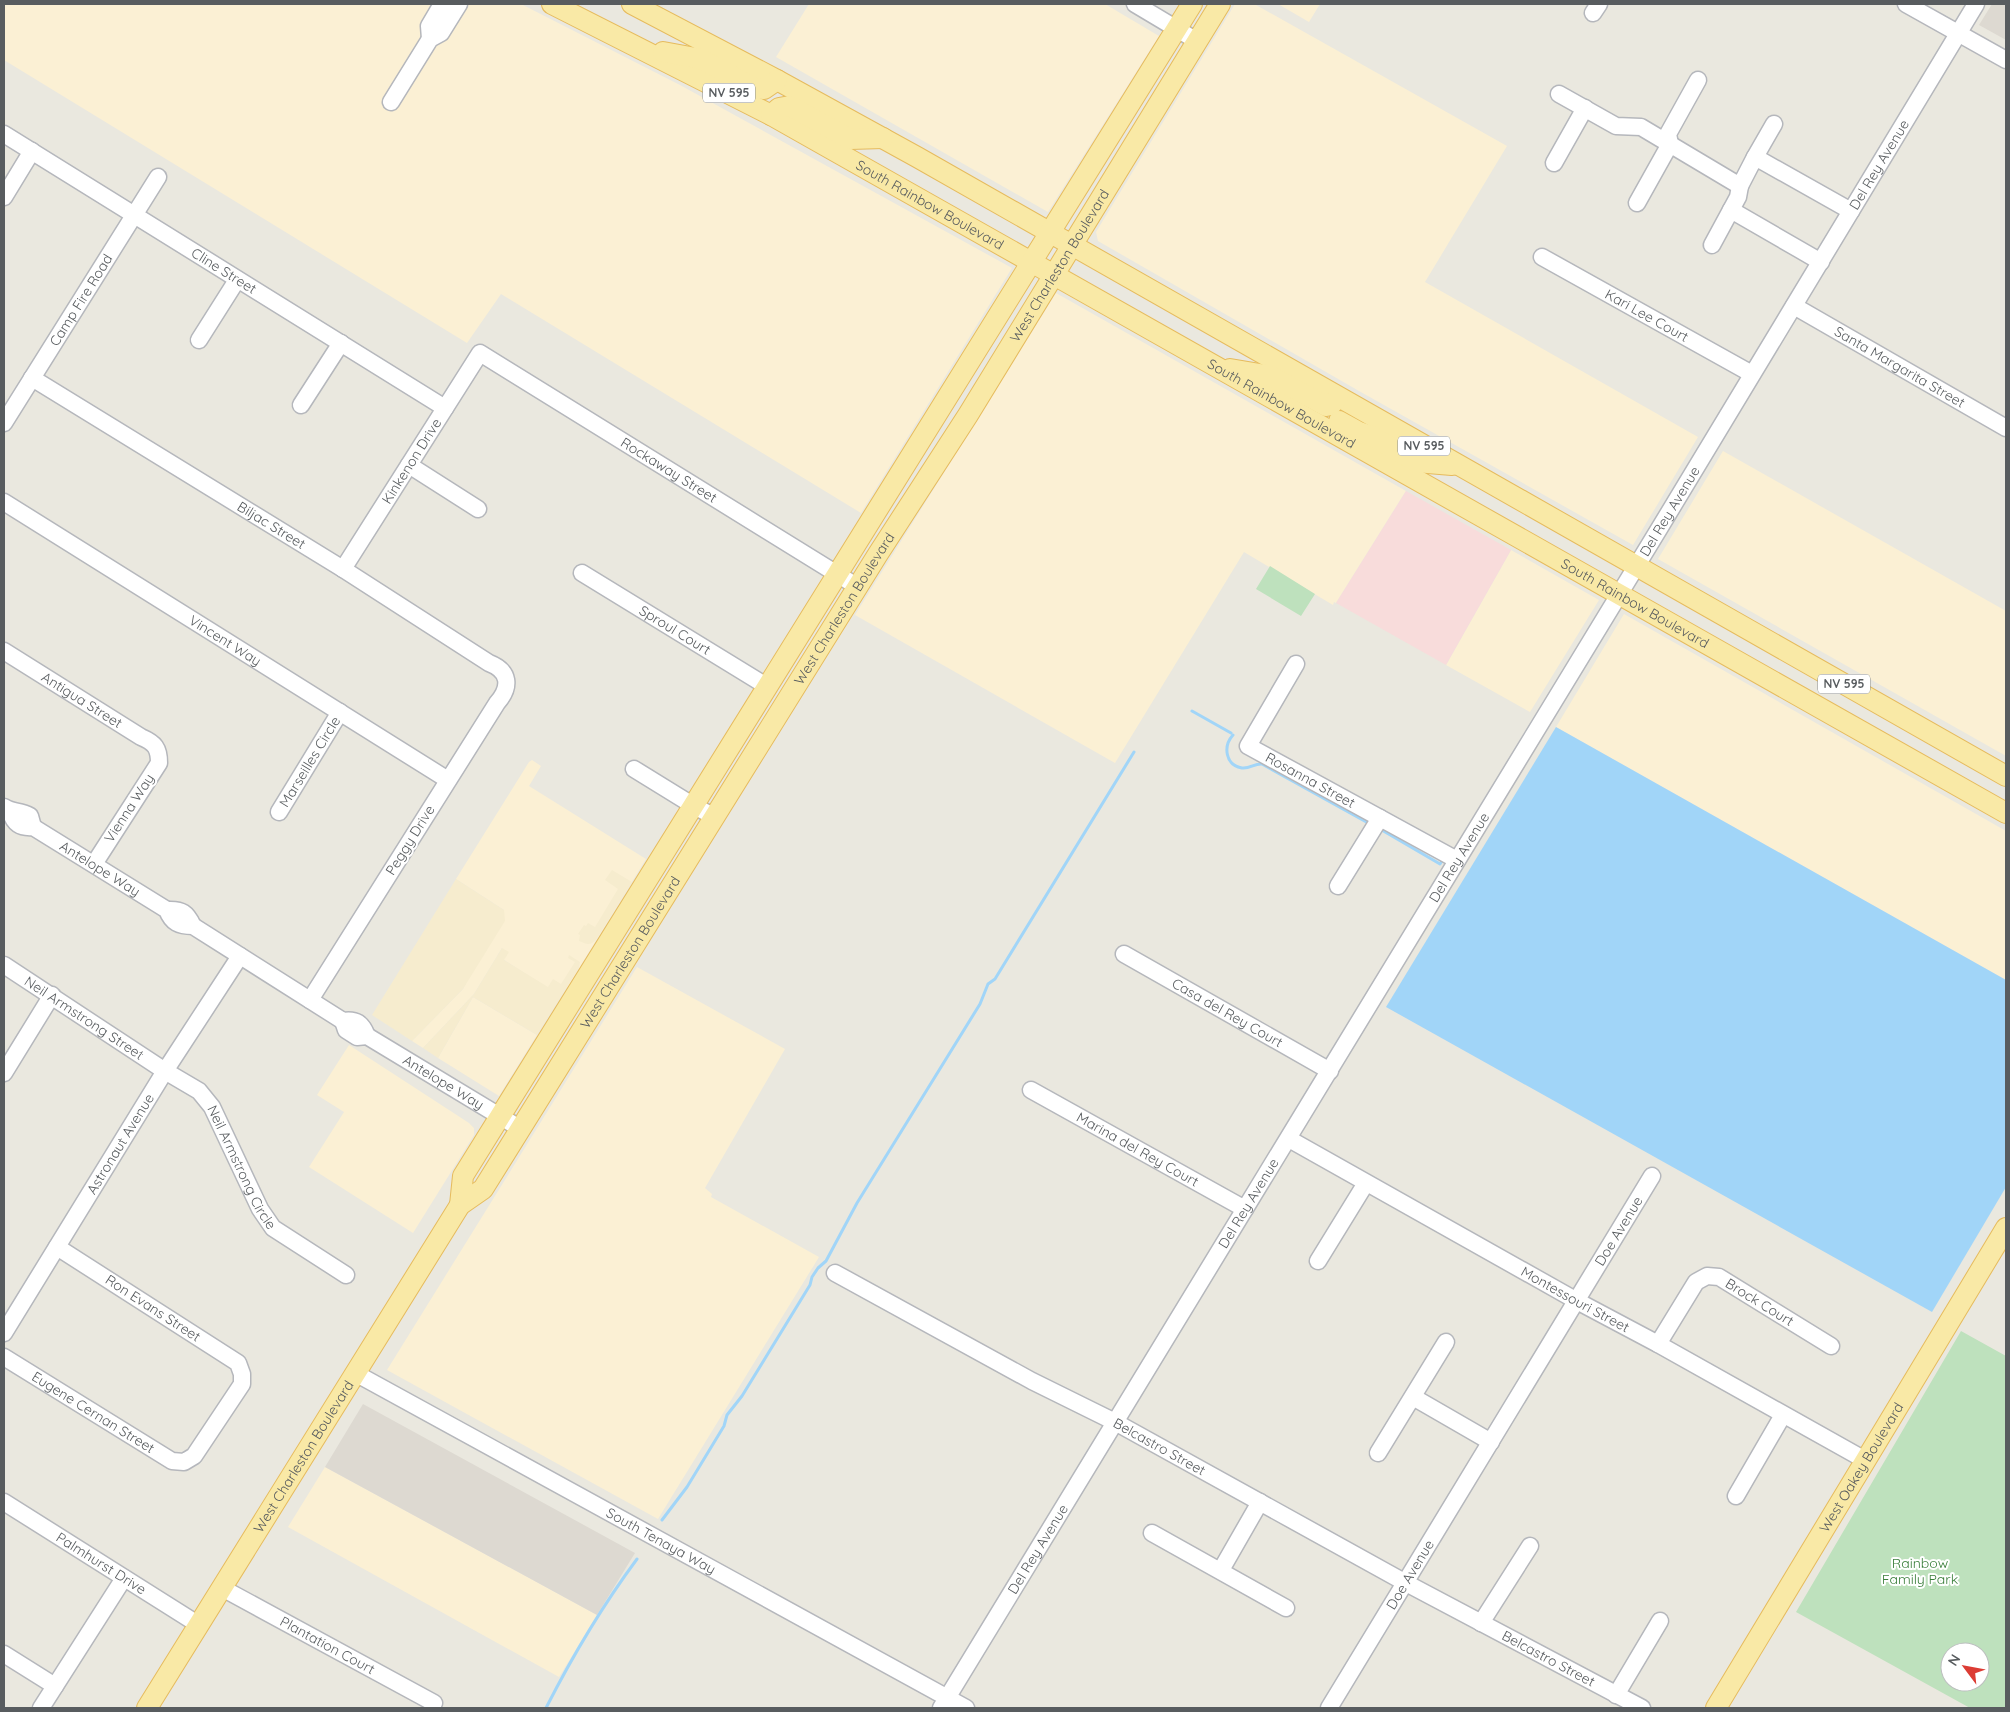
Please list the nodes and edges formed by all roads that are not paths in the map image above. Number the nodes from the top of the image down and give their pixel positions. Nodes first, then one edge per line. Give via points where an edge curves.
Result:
1 (442, 4) edge
2 (459, 4) edge
3 (552, 4) edge
4 (632, 4) edge
5 (1135, 4) edge
6 (1192, 4) edge
7 (1220, 4) edge
8 (1906, 4) edge
9 (1976, 4) edge
10 (1177, 29) junction
11 (1958, 33) junction
12 (430, 39) junction
13 (1197, 41) junction
14 (639, 47) junction
15 (2006, 60) edge
16 (777, 80) junction
17 (1698, 80) dead end
18 (1559, 94) dead end
19 (391, 102) dead end
20 (1585, 108) junction
21 (771, 115) junction
22 (1774, 124) dead end
23 (4, 134) edge
24 (883, 138) junction
25 (1670, 144) junction
26 (32, 151) junction
27 (1755, 157) junction
28 (1554, 164) dead end
29 (158, 177) dead end
30 (1740, 186) junction
31 (4, 197) edge
32 (1637, 203) dead end
33 (1731, 210) junction
34 (1851, 211) junction
35 (134, 215) junction
36 (1050, 232) junction
37 (1073, 245) junction
38 (1712, 245) dead end
39 (1542, 257) dead end
40 (1032, 262) junction
41 (1821, 262) junction
42 (1054, 275) junction
43 (237, 280) junction
44 (1794, 306) junction
45 (199, 340) dead end
46 (341, 342) junction
47 (480, 353) joint
48 (1216, 366) junction
49 (1752, 374) junction
50 (32, 378) junction
51 (1338, 397) junction
52 (301, 406) dead end
53 (445, 408) junction
54 (4, 422) edge
55 (1315, 423) junction
56 (2006, 428) edge
57 (408, 465) junction
58 (1458, 466) junction
59 (4, 502) edge
60 (478, 509) dead end
61 (1636, 566) junction
62 (343, 569) junction
63 (582, 573) dead end
64 (838, 575) junction
65 (858, 587) junction
66 (1618, 594) junction
67 (4, 651) edge
68 (1296, 664) dead end
69 (506, 679) joint
70 (768, 687) junction
71 (340, 712) junction
72 (1910, 722) junction
73 (1931, 734) junction
74 (1892, 749) junction
75 (159, 751) joint
76 (1914, 761) junction
77 (634, 769) dead end
78 (2006, 776) edge
79 (448, 780) junction
80 (694, 806) junction
81 (7, 809) edge
82 (279, 812) dead end
83 (2006, 814) edge
84 (715, 817) junction
85 (1380, 818) junction
86 (1457, 860) junction
87 (94, 864) junction
88 (1338, 886) dead end
89 (1124, 954) dead end
90 (240, 956) junction
91 (4, 965) edge
92 (52, 995) junction
93 (310, 1000) junction
94 (1330, 1071) junction
95 (166, 1072) junction
96 (4, 1073) edge
97 (1031, 1090) dead end
98 (500, 1116) junction
99 (521, 1129) junction
100 (1289, 1139) junction
101 (1652, 1176) dead end
102 (1366, 1183) junction
103 (460, 1205) junction
104 (1245, 1209) junction
105 (2006, 1228) edge
106 (58, 1247) junction
107 (1318, 1261) dead end
108 (835, 1273) dead end
109 (346, 1275) dead end
110 (1576, 1301) junction
111 (4, 1333) edge
112 (1446, 1342) dead end
113 (1658, 1344) junction
114 (1831, 1346) dead end
115 (4, 1358) edge
116 (356, 1373) junction
117 (1413, 1397) junction
118 (1783, 1415) junction
119 (1115, 1422) junction
120 (1491, 1442) junction
121 (1378, 1453) dead end
122 (1865, 1460) junction
123 (184, 1462) joint
124 (1736, 1496) dead end
125 (4, 1502) edge
126 (1260, 1502) junction
127 (1152, 1532) dead end
128 (1530, 1546) dead end
129 (1221, 1570) junction
130 (124, 1578) junction
131 (1406, 1583) junction
132 (222, 1588) junction
133 (1286, 1608) dead end
134 (1660, 1620) dead end
135 (1481, 1623) junction
136 (199, 1625) junction
137 (4, 1654) edge
138 (55, 1686) junction
139 (1616, 1695) junction
140 (434, 1702) dead end
141 (944, 1703) edge
142 (41, 1708) edge
143 (147, 1708) edge
144 (966, 1708) edge
145 (1329, 1708) edge
146 (1642, 1708) edge
147 (1716, 1708) edge

1 - 12 street via 429,26
2 - 12 street via 441,34
3 - 14 main road, South Rainbow Boulevard / NV 595
4 - 16 main road, NV 595
5 - 10 street
6 - 10 main road, West Charleston Boulevard
7 - 13 main road, West Charleston Boulevard
8 - 11 street
9 - 11 street, Del Rey Avenue
10 - 13 street
10 - 36 main road, West Charleston Boulevard
11 - 15 street
11 - 34 street, Del Rey Avenue
12 - 19 street
13 - 37 main road, West Charleston Boulevard
14 - 16 main road via 700,60 754,88 764,89
14 - 21 main road, South Rainbow Boulevard / NV 595
16 - 24 main road, NV 595
17 - 25 street via 1668,134
18 - 20 street
20 - 25 street via 1616,126 1641,127
20 - 28 street
21 - 24 main road via 779,108 790,106 850,139
21 - 40 main road, South Rainbow Boulevard / NV 595
22 - 27 street
23 - 26 street, Cline Street
24 - 36 main road, NV 595
25 - 30 street
25 - 32 street
26 - 31 street
26 - 35 street, Cline Street
27 - 30 street
27 - 34 street
29 - 35 street, Camp Fire Road
30 - 33 street
33 - 38 street
33 - 41 street
34 - 41 street, Del Rey Avenue
35 - 43 street, Cline Street
35 - 50 street, Camp Fire Road
36 - 37 main road, NV 595
36 - 40 main road, West Charleston Boulevard
37 - 42 main road, West Charleston Boulevard
37 - 51 main road, NV 595
39 - 49 street, Kari Lee Court
40 - 42 main road, South Rainbow Boulevard / NV 595
40 - 64 main road, West Charleston Boulevard
41 - 44 street, Del Rey Avenue
42 - 48 main road, South Rainbow Boulevard / NV 595
42 - 65 main road, West Charleston Boulevard
43 - 45 street
43 - 46 street, Cline Street
44 - 49 street, Del Rey Avenue
44 - 56 street, Santa Margarita Street
46 - 52 street
46 - 53 street, Cline Street
47 - 53 street, Kinkenon Drive
47 - 64 street, Rockaway Street
48 - 51 main road via 1271,376 1326,406
48 - 55 main road, South Rainbow Boulevard / NV 595
49 - 61 street, Del Rey Avenue
50 - 54 street, Camp Fire Road
50 - 62 street, Biljac Street
51 - 58 main road, NV 595
53 - 57 street, Kinkenon Drive
55 - 58 main road via 1321,417 1332,417 1416,462
55 - 66 main road, South Rainbow Boulevard / NV 595
57 - 60 street
57 - 62 street, Kinkenon Drive
58 - 61 main road, NV 595
59 - 71 street, Vincent Way
61 - 66 street, Del Rey Avenue
61 - 72 main road, NV 595
62 - 69 street, Biljac Street via 500,667
63 - 70 street, Sproul Court
64 - 65 street, Rockaway Street
64 - 70 main road, West Charleston Boulevard
65 - 84 main road, West Charleston Boulevard
66 - 74 main road, South Rainbow Boulevard / NV 595
66 - 86 street, Del Rey Avenue
67 - 75 street, Antigua Street via 152,742
68 - 85 street, Rosanna Street via 1248,746
69 - 79 street, Peggy Drive via 505,693
70 - 80 main road, West Charleston Boulevard
71 - 79 street, Vincent Way
71 - 82 street, Marseilles Circle
72 - 73 main road, NV 595
72 - 74 main road
73 - 76 main road
73 - 78 main road, NV 595
74 - 76 main road, South Rainbow Boulevard / NV 595
75 - 87 street, Vienna Way via 159,763
76 - 83 main road, South Rainbow Boulevard / NV 595
77 - 80 street
79 - 93 street, Peggy Drive
80 - 84 street
80 - 98 main road, West Charleston Boulevard
81 - 87 street, Antelope Way via 21,810 30,816 33,826
84 - 99 main road, West Charleston Boulevard
85 - 86 street, Rosanna Street
85 - 88 street
86 - 94 street, Del Rey Avenue
87 - 90 street, Antelope Way via 167,910 179,910 188,915 192,926
89 - 94 street, Casa del Rey Court
90 - 93 street, Antelope Way
90 - 95 street, Astronaut Avenue
91 - 92 street, Neil Armstrong Street
92 - 95 street, Neil Armstrong Street
92 - 96 street
93 - 98 street, Antelope Way via 343,1021 346,1030 357,1037 367,1036
94 - 100 street, Del Rey Avenue
95 - 106 street, Astronaut Avenue
95 - 109 street, Neil Armstrong Circle via 199,1091 212,1107 260,1209 273,1228
97 - 104 street, Marina del Rey Court
98 - 99 street, Antelope Way
98 - 103 main road, West Charleston Boulevard via 463,1176
99 - 103 main road, West Charleston Boulevard via 483,1189
100 - 102 street, Montessouri Street
100 - 104 street, Del Rey Avenue
101 - 110 street, Doe Avenue
102 - 107 street
102 - 110 street, Montessouri Street
103 - 116 main road, West Charleston Boulevard
104 - 119 street, Del Rey Avenue
105 - 122 main road, West Oakey Boulevard
106 - 111 street, Astronaut Avenue
106 - 123 street, Ron Evans Street via 238,1363 242,1384 194,1456
108 - 119 street, Belcastro Street via 1032,1381
110 - 113 street, Montessouri Street
110 - 120 street, Doe Avenue
112 - 117 street
113 - 114 street, Brock Court via 1696,1282 1706,1276 1720,1277
113 - 118 street, Montessouri Street
115 - 123 street, Eugene Cernan Street via 172,1462
116 - 132 main road, West Charleston Boulevard
116 - 141 street, South Tenaya Way
117 - 120 street
117 - 121 street
118 - 122 street, Montessouri Street
118 - 124 street
119 - 126 street, Belcastro Street
119 - 141 street, Del Rey Avenue
120 - 131 street, Doe Avenue
122 - 147 main road, West Oakey Boulevard
125 - 130 street, Palmhurst Drive
126 - 129 street
126 - 131 street, Belcastro Street
127 - 129 street
128 - 135 street
129 - 133 street
130 - 136 street, Palmhurst Drive
130 - 138 street
131 - 135 street, Belcastro Street
131 - 145 street, Doe Avenue
132 - 136 main road, West Charleston Boulevard
132 - 140 street, Plantation Court
134 - 139 street
135 - 139 street, Belcastro Street
136 - 143 main road, West Charleston Boulevard
137 - 138 street
138 - 142 street
139 - 146 street, Belcastro Street
141 - 144 street, South Tenaya Way

